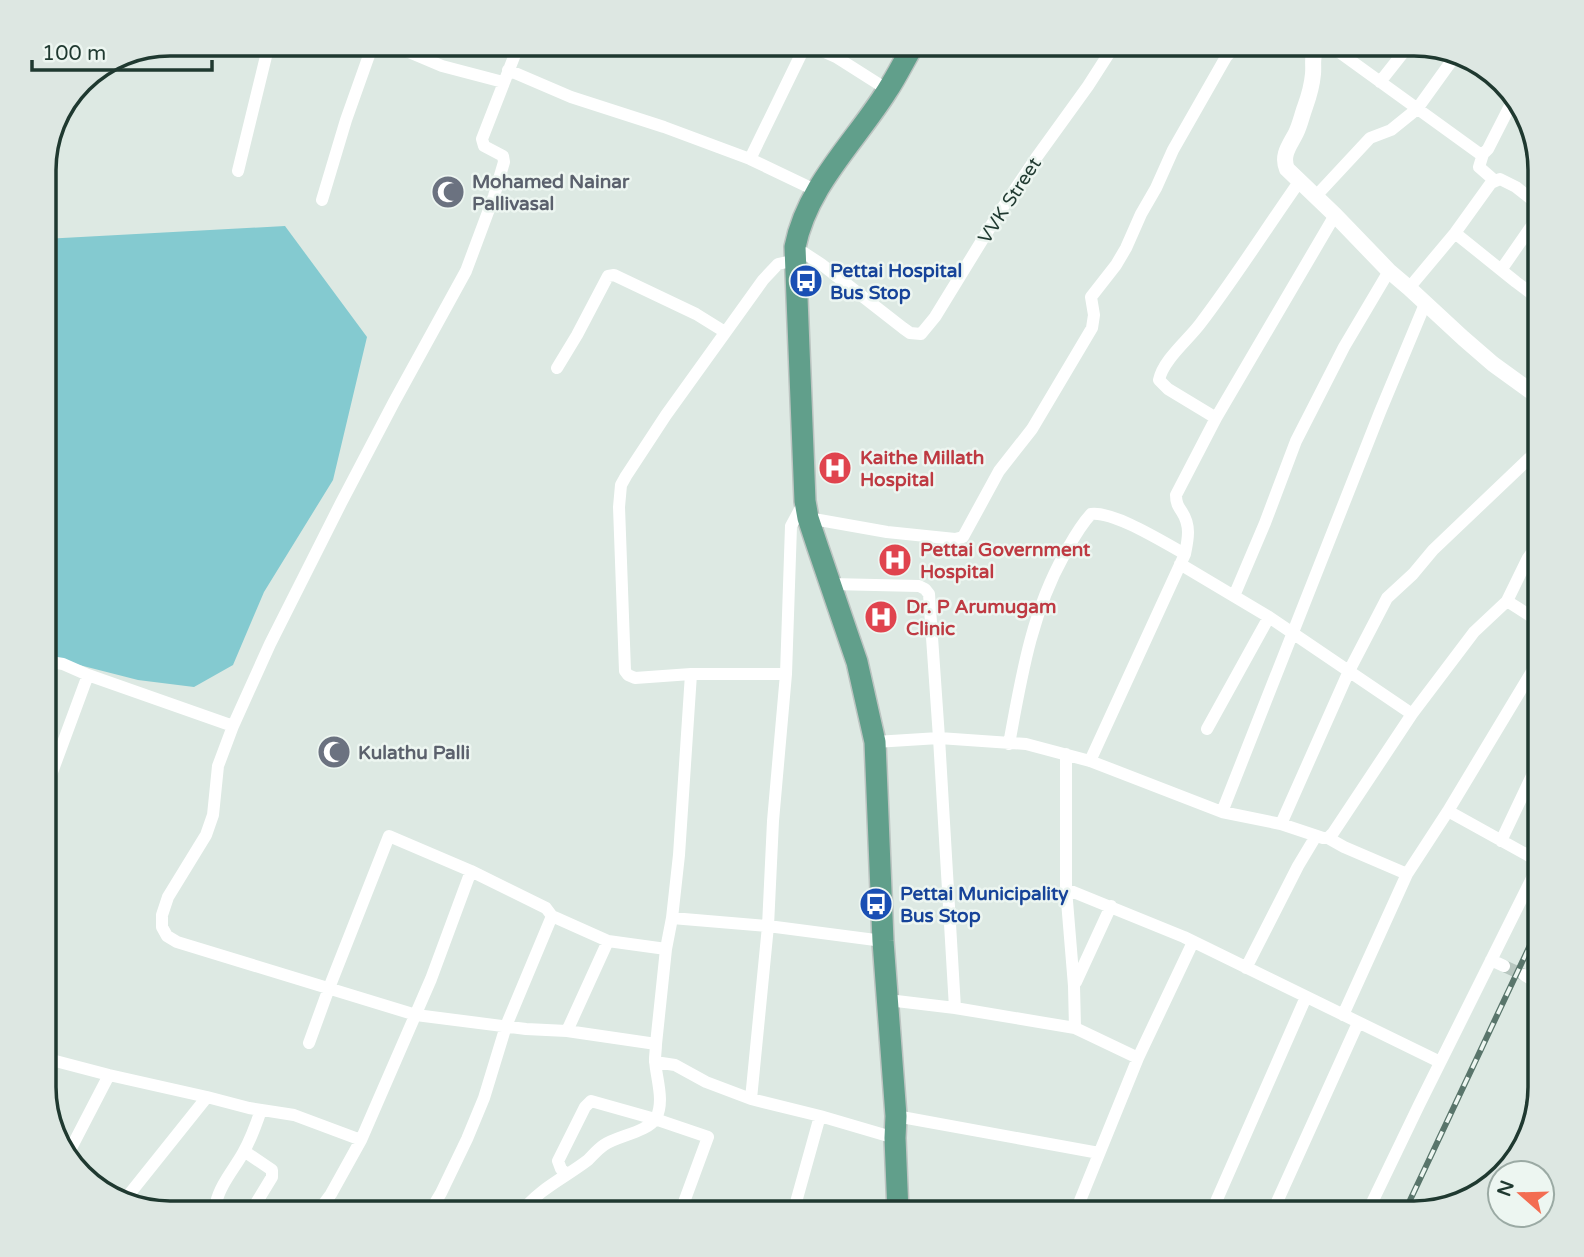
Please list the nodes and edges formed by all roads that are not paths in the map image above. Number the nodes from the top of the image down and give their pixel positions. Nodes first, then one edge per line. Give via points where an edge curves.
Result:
1 (266, 56) edge
2 (369, 56) edge
3 (418, 56) edge
4 (514, 56) edge
5 (800, 56) edge
6 (907, 56) edge
7 (1107, 56) edge
8 (1227, 56) edge
9 (1313, 56) edge
10 (1344, 56) edge
11 (1401, 56) edge
12 (836, 57) edge
13 (1450, 63) edge
14 (506, 76) junction
15 (1380, 82) junction
16 (888, 90) junction
17 (1417, 108) junction
18 (1508, 108) edge
19 (1483, 154) junction
20 (750, 159) junction
21 (238, 171) dead end
22 (1495, 181) junction
23 (1299, 182) junction
24 (817, 191) junction
25 (1316, 196) junction
26 (1528, 197) edge
27 (322, 200) dead end
28 (1335, 215) junction
29 (1528, 231) edge
30 (1455, 233) junction
31 (796, 254) junction
32 (1501, 270) junction
33 (1388, 271) junction
34 (1409, 288) junction
35 (1528, 291) edge
36 (1425, 304) junction
37 (725, 332) junction
38 (557, 368) dead end
39 (1528, 389) edge
40 (1216, 418) junction
41 (1528, 459) edge
42 (807, 509) junction
43 (1528, 558) edge
44 (1182, 559) junction
45 (831, 584) junction
46 (1234, 596) junction
47 (1507, 601) junction
48 (1528, 614) edge
49 (1269, 617) junction
50 (1294, 633) junction
51 (56, 663) edge
52 (1349, 671) junction
53 (691, 674) junction
54 (786, 674) junction
55 (88, 675) junction
56 (1528, 678) edge
57 (1412, 714) junction
58 (233, 726) junction
59 (1207, 729) dead end
60 (939, 738) junction
61 (875, 742) junction
62 (1009, 744) junction
63 (1066, 754) junction
64 (1090, 761) junction
65 (56, 762) edge
66 (1528, 784) edge
67 (1448, 811) junction
68 (1222, 812) junction
69 (1281, 824) junction
70 (1322, 837) junction
71 (1501, 841) junction
72 (1528, 856) edge
73 (471, 872) junction
74 (1406, 874) junction
75 (1528, 886) edge
76 (1066, 889) junction
77 (1111, 906) junction
78 (552, 916) junction
79 (672, 918) junction
80 (768, 926) junction
81 (608, 941) junction
82 (883, 941) junction
83 (1194, 942) junction
84 (666, 949) junction
85 (1491, 960) junction
86 (1504, 966) tunnel mouth
87 (1246, 968) junction
88 (1524, 975) tunnel mouth
89 (1528, 977) edge
90 (1074, 986) junction
91 (328, 988) junction
92 (1306, 997) junction
93 (888, 1000) junction
94 (955, 1008) junction
95 (416, 1015) junction
96 (1343, 1016) junction
97 (1359, 1023) junction
98 (506, 1026) junction
99 (1075, 1028) junction
100 (567, 1031) junction
101 (309, 1043) dead end
102 (656, 1044) junction
103 (1138, 1058) junction
104 (56, 1061) edge
105 (655, 1062) junction
106 (1440, 1062) junction
107 (109, 1075) junction
108 (207, 1097) junction
109 (751, 1099) junction
110 (261, 1110) junction
111 (820, 1116) junction
112 (896, 1116) junction
113 (656, 1119) junction
114 (895, 1138) junction
115 (361, 1140) junction
116 (73, 1145) edge
117 (244, 1152) junction
118 (1099, 1153) junction
119 (567, 1174) junction
120 (130, 1193) edge
121 (216, 1201) edge
122 (257, 1201) edge
123 (326, 1201) edge
124 (437, 1201) edge
125 (531, 1201) edge
126 (684, 1201) edge
127 (796, 1201) edge
128 (898, 1201) edge
129 (1080, 1201) edge
130 (1216, 1201) edge
131 (1277, 1201) edge
132 (1373, 1201) edge

1 - 21 street
2 - 27 street
3 - 14 street via 442,66
4 - 14 street
5 - 20 street
6 - 16 main road
7 - 31 street, VVK Street via 921,334 910,333 821,264
8 - 42 street via 1173,150 1126,248 1091,297 1093,325 1085,340 1032,429 999,471 963,537 887,532
9 - 23 street via 1306,103 1284,162
10 - 15 street
11 - 15 street
12 - 16 street
13 - 17 street
14 - 20 street
14 - 58 street via 482,139 504,162 466,271 270,644
15 - 17 street
16 - 24 main road
17 - 19 street
17 - 25 street via 1391,130 1370,138
18 - 19 street
19 - 22 street via 1479,167
20 - 24 street
22 - 26 street via 1507,182
22 - 30 street
23 - 25 street
23 - 40 street via 1159,376 1168,389
24 - 31 main road via 799,228
25 - 28 street
28 - 33 street
28 - 40 street
29 - 32 street
30 - 32 street
30 - 34 street
31 - 37 street via 772,270
31 - 42 main road
32 - 35 street
33 - 34 street
33 - 46 street via 1296,441
34 - 36 street
36 - 39 street
36 - 50 street
37 - 38 street via 696,314 608,276
37 - 53 street via 626,475 619,494 625,671 635,678
40 - 44 street via 1176,495 1189,531
41 - 52 street via 1387,598
42 - 45 main road
42 - 54 street via 791,526
43 - 47 street
44 - 46 street
44 - 62 street via 1129,524 1091,514 1043,597 1029,640
44 - 64 street
45 - 60 street via 911,585 929,594
45 - 61 main road via 857,662
46 - 49 street
47 - 48 street
47 - 57 street via 1474,632
49 - 50 street
49 - 59 street
50 - 52 street
50 - 68 street
51 - 55 street
52 - 57 street
52 - 69 street
53 - 54 street
53 - 79 street
54 - 80 street
55 - 58 street
55 - 65 street
56 - 67 street
57 - 70 street via 1333,833
58 - 91 street via 218,766 206,835 169,897 162,927 177,942
60 - 61 street
60 - 62 street
60 - 94 street
61 - 82 main road
62 - 63 street
63 - 64 street
63 - 76 street
64 - 68 street
66 - 71 street
67 - 71 street
67 - 74 street
68 - 69 street
69 - 70 street
70 - 74 street
70 - 87 street via 1298,866
71 - 72 street
73 - 78 street via 545,908
73 - 91 street via 389,836
73 - 95 street
74 - 96 street
75 - 85 street
76 - 77 street
76 - 90 street
77 - 83 street
77 - 90 street
78 - 81 street
78 - 98 street
79 - 80 street
79 - 84 street
80 - 82 street
80 - 109 street
81 - 84 street
81 - 100 street
82 - 93 main road
83 - 87 street
83 - 103 street
84 - 102 street
85 - 86 street
85 - 106 street
87 - 92 street
88 - 89 street
90 - 99 street
91 - 95 street
91 - 101 street
92 - 96 street
92 - 130 street
93 - 94 street
93 - 112 main road
94 - 99 street
95 - 98 street
95 - 115 street
96 - 97 street
97 - 106 street
97 - 131 street
98 - 100 street
98 - 124 street via 484,1098
99 - 103 street
100 - 102 street
102 - 105 street
103 - 118 street
104 - 107 street
105 - 109 street via 675,1065
105 - 113 street via 660,1090
106 - 132 street
107 - 108 street
107 - 116 street
108 - 110 street
108 - 120 street
109 - 111 street
110 - 115 street via 294,1115
110 - 117 street
111 - 114 street
111 - 127 street
112 - 114 main road
112 - 118 street
113 - 119 street via 604,1145
113 - 119 street via 591,1101 558,1161
113 - 126 street via 708,1137
114 - 128 main road
115 - 123 street
117 - 121 street
117 - 122 street via 272,1170
118 - 129 street
119 - 125 street

